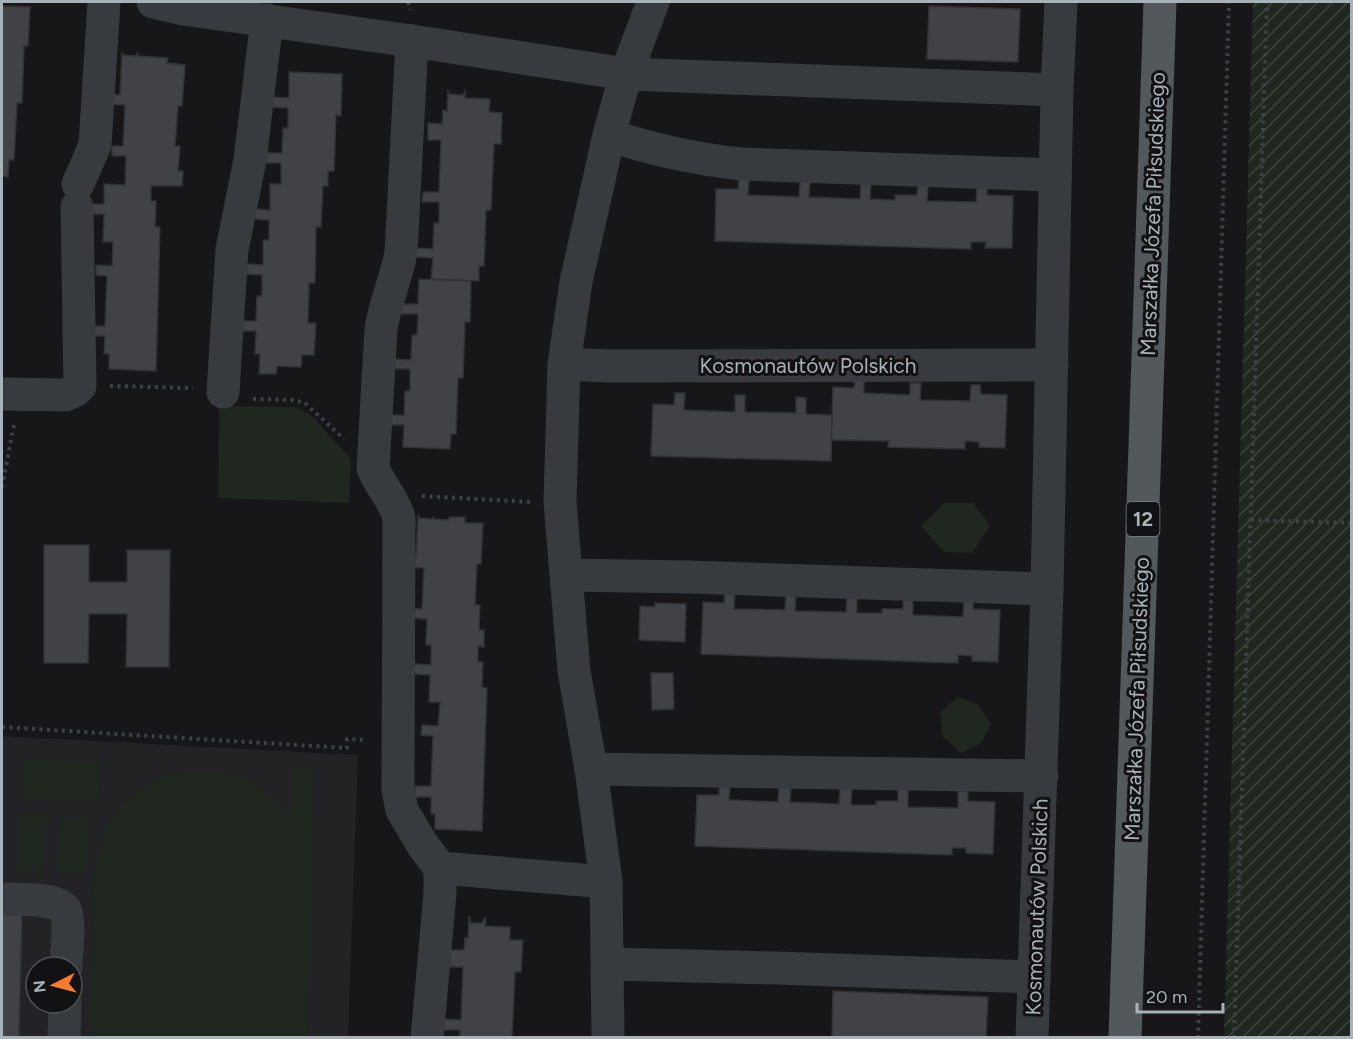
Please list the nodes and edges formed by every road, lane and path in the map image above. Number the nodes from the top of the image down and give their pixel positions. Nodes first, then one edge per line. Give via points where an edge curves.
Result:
1 (104, 2) edge
2 (153, 2) edge
3 (653, 2) edge
4 (1061, 2) edge
5 (1160, 2) edge
6 (1229, 2) edge
7 (1267, 2) edge
8 (267, 20) junction
9 (412, 41) junction
10 (626, 74) junction
11 (1057, 90) junction
12 (609, 135) junction
13 (1055, 175) junction
14 (564, 364) junction
15 (1052, 365) junction
16 (223, 392) dead end
17 (10, 394) edge
18 (2, 487) edge
19 (388, 494) junction
20 (560, 502) junction
21 (1251, 520) junction
22 (1352, 523) edge
23 (566, 575) junction
24 (1047, 589) junction
25 (2, 727) edge
26 (398, 740) junction
27 (591, 769) junction
28 (1042, 776) junction
29 (440, 868) junction
30 (606, 882) junction
31 (2, 899) edge
32 (66, 955) edge
33 (608, 964) junction
34 (1034, 976) junction
35 (65, 1015) edge
36 (64, 1038) edge
37 (427, 1038) edge
38 (608, 1038) edge
39 (1032, 1038) edge
40 (1125, 1038) edge
41 (1198, 1038) edge
42 (1234, 1038) edge

1 - 17 street via 95,145 77,195 80,386 66,395
2 - 8 street
3 - 10 street
4 - 11 street, Kosmonautów Polskich
5 - 40 main road, Marszałka Józefa Piłsudskiego / 12
6 - 41 path
7 - 21 path
8 - 9 street
8 - 16 street via 250,160 232,250
9 - 10 street
9 - 19 street via 401,253 381,329 373,448 373,468
10 - 11 street
10 - 12 street
11 - 13 street, Kosmonautów Polskich
12 - 13 street via 687,157 741,164
12 - 14 street via 576,282
13 - 15 street, Kosmonautów Polskich
14 - 15 street, Kosmonautów Polskich
14 - 20 street
15 - 24 street, Kosmonautów Polskich
17 - 18 path
19 - 20 path
19 - 26 street via 399,518
20 - 23 street
21 - 22 path
21 - 42 path
23 - 24 street
23 - 27 street via 574,671
24 - 28 street, Kosmonautów Polskich
25 - 26 path via 347,748 347,740
26 - 29 street via 402,810
27 - 28 street, Kosmonautów Polskich
27 - 30 street
28 - 34 street, Kosmonautów Polskich
29 - 30 street
29 - 37 street
30 - 33 street
31 - 32 street via 58,903 65,909
33 - 34 street
33 - 38 street
34 - 39 street, Kosmonautów Polskich
35 - 36 street

